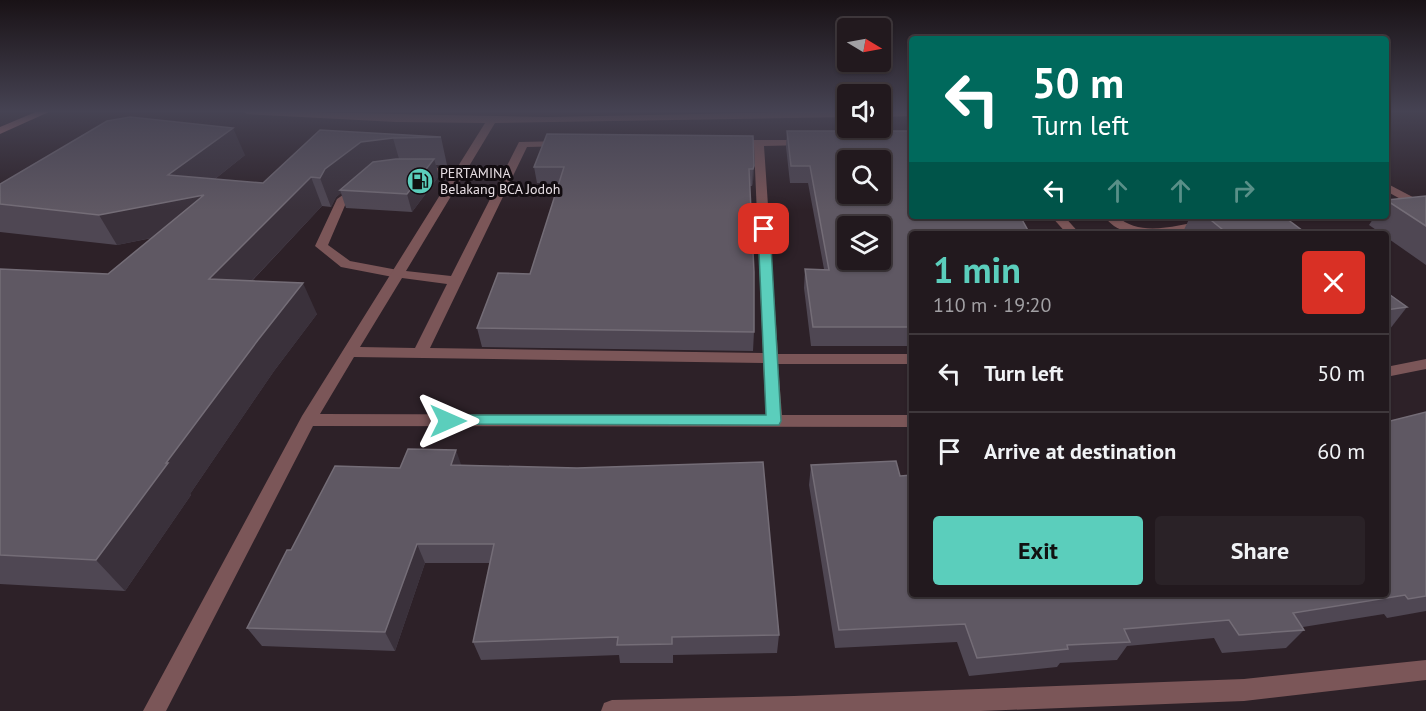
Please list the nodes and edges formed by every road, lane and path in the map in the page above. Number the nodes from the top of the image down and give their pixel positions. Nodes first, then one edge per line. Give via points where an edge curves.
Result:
1 (478, 144) edge
2 (523, 144) edge
3 (759, 144) edge
4 (401, 171) edge
5 (461, 171) junction
6 (367, 181) edge
7 (1389, 188) edge
8 (1409, 200) junction
9 (1389, 202) edge
10 (1426, 210) edge
11 (1060, 219) edge
12 (1113, 219) edge
13 (1218, 223) edge
14 (1071, 231) edge
15 (1137, 231) edge
16 (1137, 231) edge
17 (398, 274) junction
18 (455, 281) junction
19 (350, 352) junction
20 (420, 353) junction
21 (771, 359) junction
22 (909, 359) edge
23 (1426, 364) edge
24 (1389, 371) edge
25 (308, 420) junction
26 (774, 421) junction
27 (909, 421) edge
28 (1426, 670) edge
29 (154, 711) edge
30 (612, 711) edge

1 - 5 street
2 - 18 street
3 - 21 street
4 - 5 street
5 - 17 street
6 - 17 street via 341,201 321,246 346,264
7 - 8 street
8 - 9 street
8 - 10 street
11 - 14 street
12 - 15 street
13 - 16 street
17 - 18 street
17 - 19 street
18 - 20 street
19 - 20 street
19 - 25 street
20 - 21 street
21 - 22 street
21 - 26 street
23 - 24 street
25 - 26 street
25 - 29 street
26 - 27 street
28 - 30 street via 1244,690

